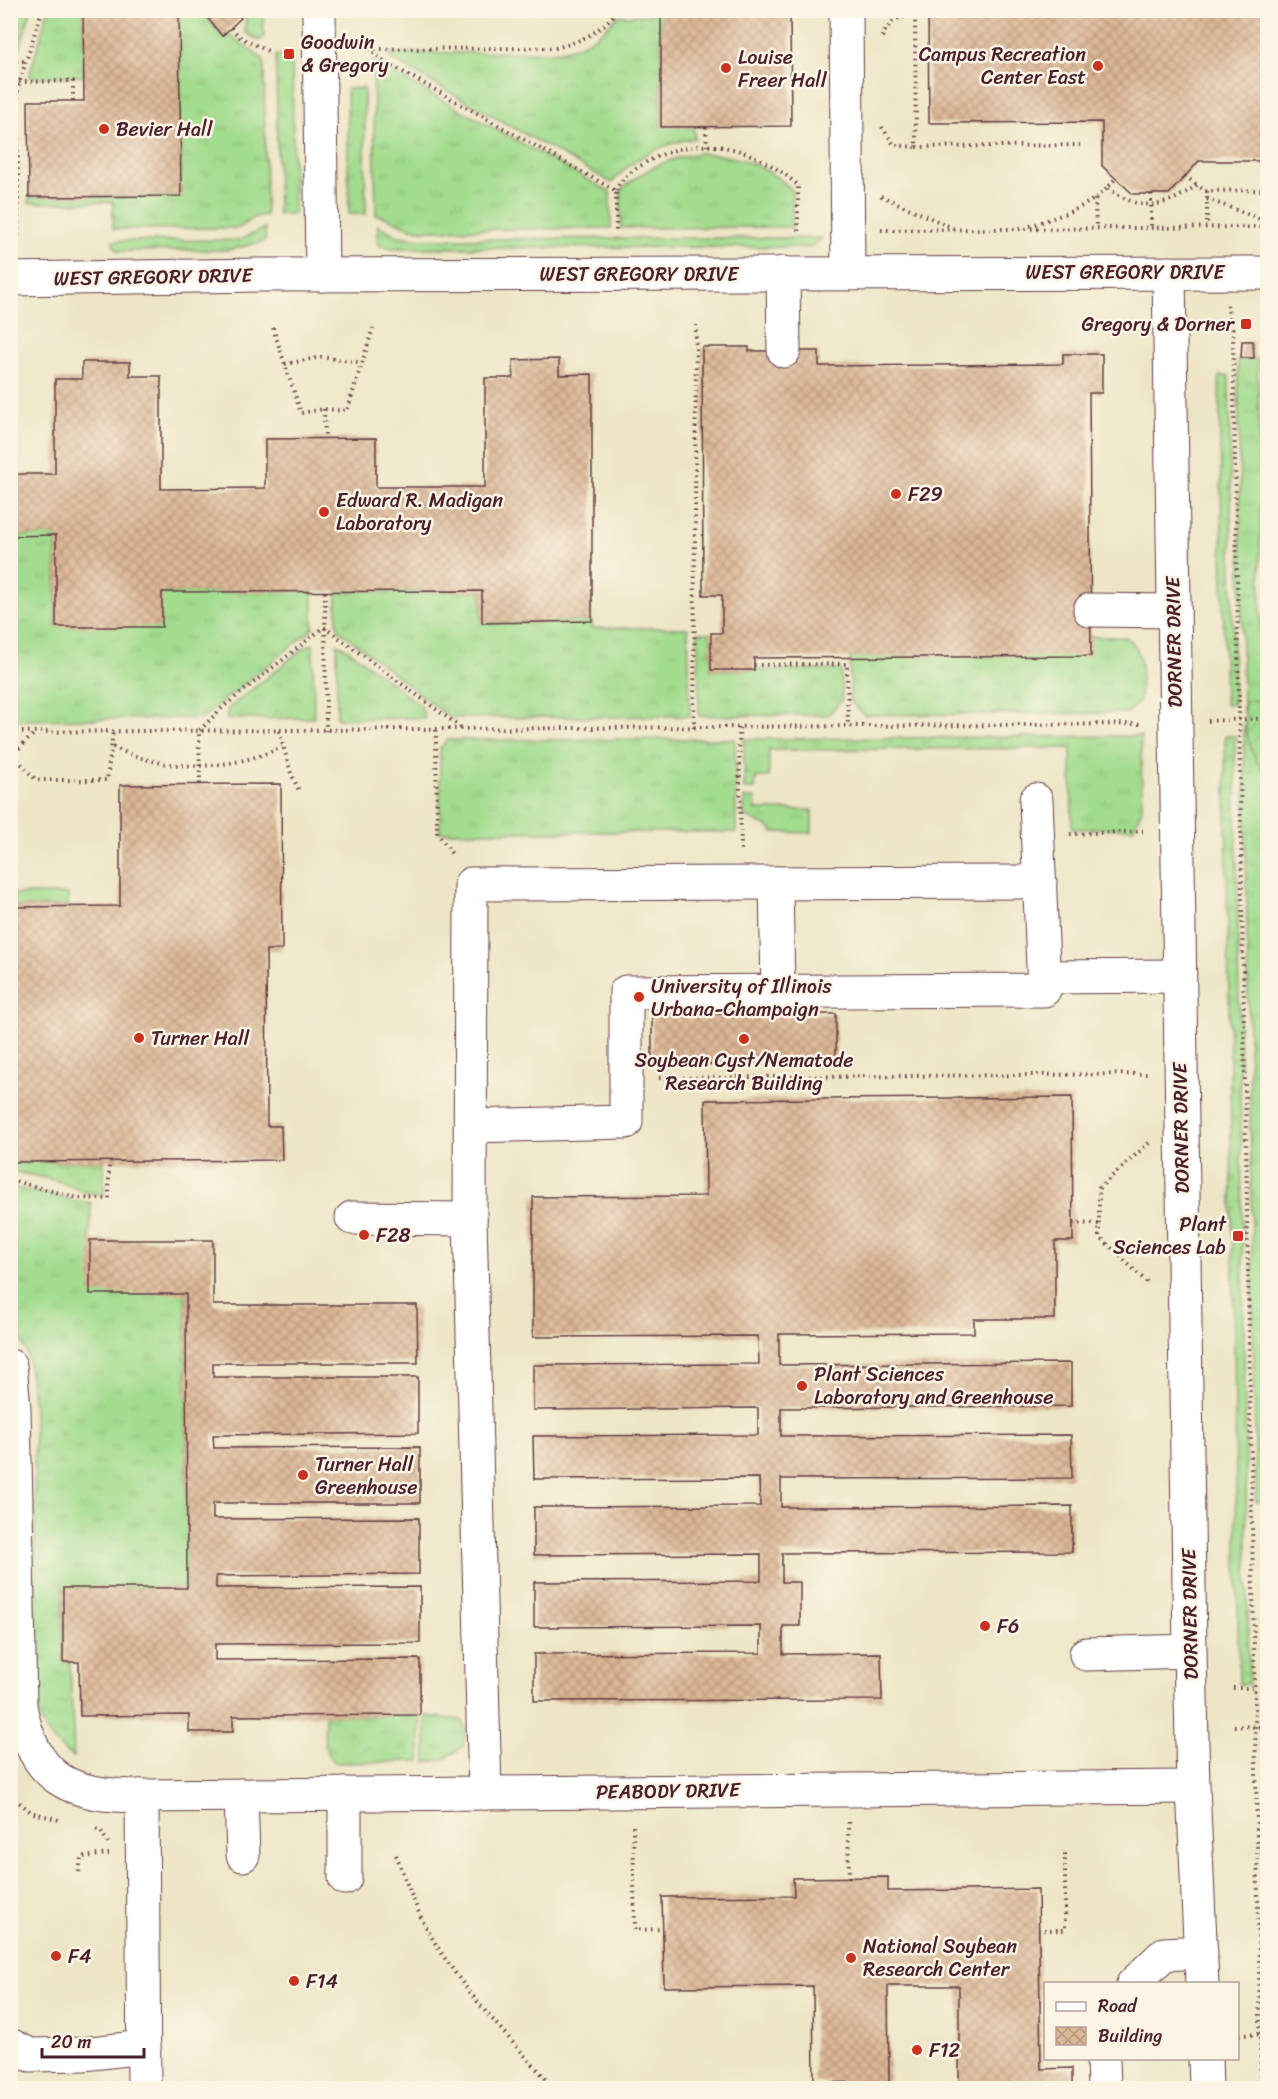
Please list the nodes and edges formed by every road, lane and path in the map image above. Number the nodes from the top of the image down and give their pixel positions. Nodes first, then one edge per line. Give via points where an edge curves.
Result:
1 (42, 10) edge
2 (320, 10) edge
3 (617, 10) edge
4 (846, 10) edge
5 (897, 17) dead end
6 (231, 28) dead end
7 (270, 52) dead end
8 (10, 61) edge
9 (24, 61) junction
10 (19, 82) junction
11 (73, 101) dead end
12 (706, 127) dead end
13 (1080, 145) dead end
14 (707, 146) junction
15 (898, 147) dead end
16 (915, 147) junction
17 (1185, 176) dead end
18 (1115, 179) dead end
19 (1197, 185) junction
20 (1108, 188) junction
21 (1268, 190) edge
22 (616, 191) junction
23 (1207, 191) junction
24 (876, 194) dead end
25 (1151, 194) dead end
26 (1095, 199) junction
27 (1207, 199) junction
28 (1152, 206) junction
29 (1268, 222) edge
30 (1026, 227) junction
31 (1096, 227) junction
32 (1151, 227) junction
33 (1207, 227) junction
34 (1268, 227) edge
35 (957, 229) junction
36 (879, 230) dead end
37 (798, 232) dead end
38 (616, 234) dead end
39 (18, 236) dead end
40 (783, 273) junction
41 (848, 273) junction
42 (1169, 273) junction
43 (1268, 273) edge
44 (322, 275) junction
45 (10, 279) edge
46 (1229, 311) dead end
47 (696, 325) dead end
48 (373, 327) dead end
49 (273, 328) dead end
50 (784, 351) dead end
51 (362, 363) junction
52 (285, 364) junction
53 (324, 409) junction
54 (325, 439) dead end
55 (325, 592) dead end
56 (1090, 610) dead end
57 (1174, 611) junction
58 (324, 627) junction
59 (754, 665) dead end
60 (1268, 718) edge
61 (1239, 719) junction
62 (1212, 721) dead end
63 (1147, 724) dead end
64 (848, 727) junction
65 (694, 728) junction
66 (739, 728) junction
67 (436, 729) junction
68 (464, 729) junction
69 (199, 731) junction
70 (279, 731) junction
71 (326, 731) junction
72 (10, 732) edge
73 (37, 732) junction
74 (113, 732) junction
75 (113, 747) junction
76 (282, 747) junction
77 (12, 756) edge
78 (200, 766) junction
79 (200, 784) dead end
80 (300, 793) dead end
81 (1036, 800) dead end
82 (1149, 831) dead end
83 (1039, 835) junction
84 (1040, 882) junction
85 (776, 883) junction
86 (471, 884) junction
87 (741, 884) junction
88 (1179, 976) junction
89 (1043, 977) junction
90 (778, 992) junction
91 (1154, 1074) dead end
92 (626, 1080) junction
93 (471, 1126) junction
94 (1154, 1138) dead end
95 (109, 1161) dead end
96 (10, 1180) edge
97 (352, 1218) dead end
98 (470, 1219) junction
99 (1073, 1223) dead end
100 (1099, 1224) junction
101 (1156, 1291) dead end
102 (10, 1366) edge
103 (1190, 1651) junction
104 (1086, 1654) dead end
105 (1233, 1688) dead end
106 (1254, 1688) junction
107 (1234, 1726) dead end
108 (1254, 1727) junction
109 (1268, 1727) edge
110 (1193, 1786) junction
111 (848, 1789) junction
112 (633, 1792) junction
113 (484, 1793) junction
114 (345, 1794) junction
115 (10, 1795) edge
116 (241, 1795) junction
117 (142, 1796) junction
118 (70, 1822) dead end
119 (86, 1825) dead end
120 (1065, 1850) dead end
121 (110, 1854) junction
122 (117, 1854) dead end
123 (243, 1855) dead end
124 (396, 1855) dead end
125 (79, 1872) dead end
126 (345, 1878) dead end
127 (849, 1878) dead end
128 (663, 1929) dead end
129 (1038, 1930) dead end
130 (1202, 1968) edge
131 (1134, 1982) edge
132 (1259, 2034) junction
133 (1268, 2034) edge
134 (1239, 2035) dead end
135 (10, 2045) edge
136 (144, 2048) junction
137 (1103, 2060) edge
138 (1204, 2060) edge
139 (144, 2088) edge
140 (554, 2088) edge
141 (1104, 2088) edge
142 (1206, 2088) edge
143 (1261, 2088) edge

1 - 9 path
2 - 44 street
3 - 22 path via 594,34 555,48 368,49
4 - 41 street
5 - 16 path via 915,16
6 - 7 path via 241,38
8 - 9 path
9 - 10 path
10 - 11 path via 73,81
10 - 39 path
12 - 14 path
13 - 16 path
14 - 22 path via 684,148 654,158 627,176
14 - 37 path via 762,158 798,185
15 - 16 path
17 - 19 path
18 - 20 path
19 - 23 path
19 - 28 path via 1176,200
20 - 26 path
20 - 28 path via 1125,201
21 - 23 path
22 - 38 path
23 - 27 path
24 - 35 path
25 - 28 path
26 - 30 path
26 - 31 path
27 - 29 path
27 - 33 path
28 - 32 path
30 - 31 path
30 - 35 path
31 - 32 path
32 - 33 path
33 - 34 path
35 - 36 path
40 - 41 street, WEST GREGORY DRIVE
40 - 44 street, WEST GREGORY DRIVE
40 - 50 street
41 - 42 street, WEST GREGORY DRIVE
42 - 43 street, WEST GREGORY DRIVE
42 - 57 street, DORNER DRIVE
44 - 45 street, WEST GREGORY DRIVE
46 - 61 path via 1234,344
47 - 65 path
48 - 51 path
49 - 52 path
51 - 52 path via 321,357
51 - 53 path via 347,411
52 - 53 path via 301,413
53 - 54 path
55 - 58 path
56 - 57 street
57 - 88 street, DORNER DRIVE
58 - 68 path
58 - 69 path
58 - 71 path
59 - 64 path via 847,664
60 - 61 path
61 - 62 path
61 - 106 path
63 - 64 path
64 - 66 path
65 - 66 path
65 - 68 path
66 - 87 path
67 - 68 path
67 - 71 path
67 - 86 path via 436,832
69 - 70 path
69 - 74 path
69 - 78 path
70 - 71 path
70 - 76 path
72 - 73 path
73 - 74 path
73 - 77 path
74 - 75 path
75 - 77 path via 107,780 36,780
75 - 78 path via 148,762
76 - 78 path via 247,761
76 - 80 path
78 - 79 path
81 - 83 street
82 - 83 path
83 - 84 street
84 - 85 street
84 - 89 street
85 - 87 street
85 - 90 street
86 - 87 street
86 - 93 street
88 - 89 street
88 - 103 street, DORNER DRIVE
89 - 90 street via 1044,990
90 - 92 street via 626,992
91 - 92 path
92 - 93 street via 626,1122
93 - 98 street
94 - 100 path via 1099,1188
95 - 96 path via 110,1199 78,1198
97 - 98 street
98 - 113 street
99 - 100 path
100 - 101 path via 1099,1236
102 - 117 street, PEABODY DRIVE via 20,1706 24,1729 35,1756 52,1775 78,1789 110,1796
103 - 104 street
103 - 110 street, DORNER DRIVE
105 - 106 path
106 - 108 path
107 - 108 path
108 - 109 path
108 - 132 path
110 - 111 street, PEABODY DRIVE
110 - 130 street, DORNER DRIVE
111 - 112 street, PEABODY DRIVE
111 - 127 path
112 - 113 street, PEABODY DRIVE
112 - 128 path via 635,1930
113 - 114 street, PEABODY DRIVE
114 - 116 street, PEABODY DRIVE
114 - 126 street
115 - 118 path via 31,1812
116 - 117 street, PEABODY DRIVE
116 - 123 street
117 - 136 street
119 - 121 path via 101,1832
120 - 129 path via 1065,1930
121 - 122 path
121 - 125 path via 81,1857
124 - 140 path via 437,1946 481,2005
130 - 131 street via 1164,1954
132 - 133 path
132 - 134 path
132 - 143 path
135 - 136 street via 30,2055
136 - 139 street
137 - 141 street
138 - 142 street

